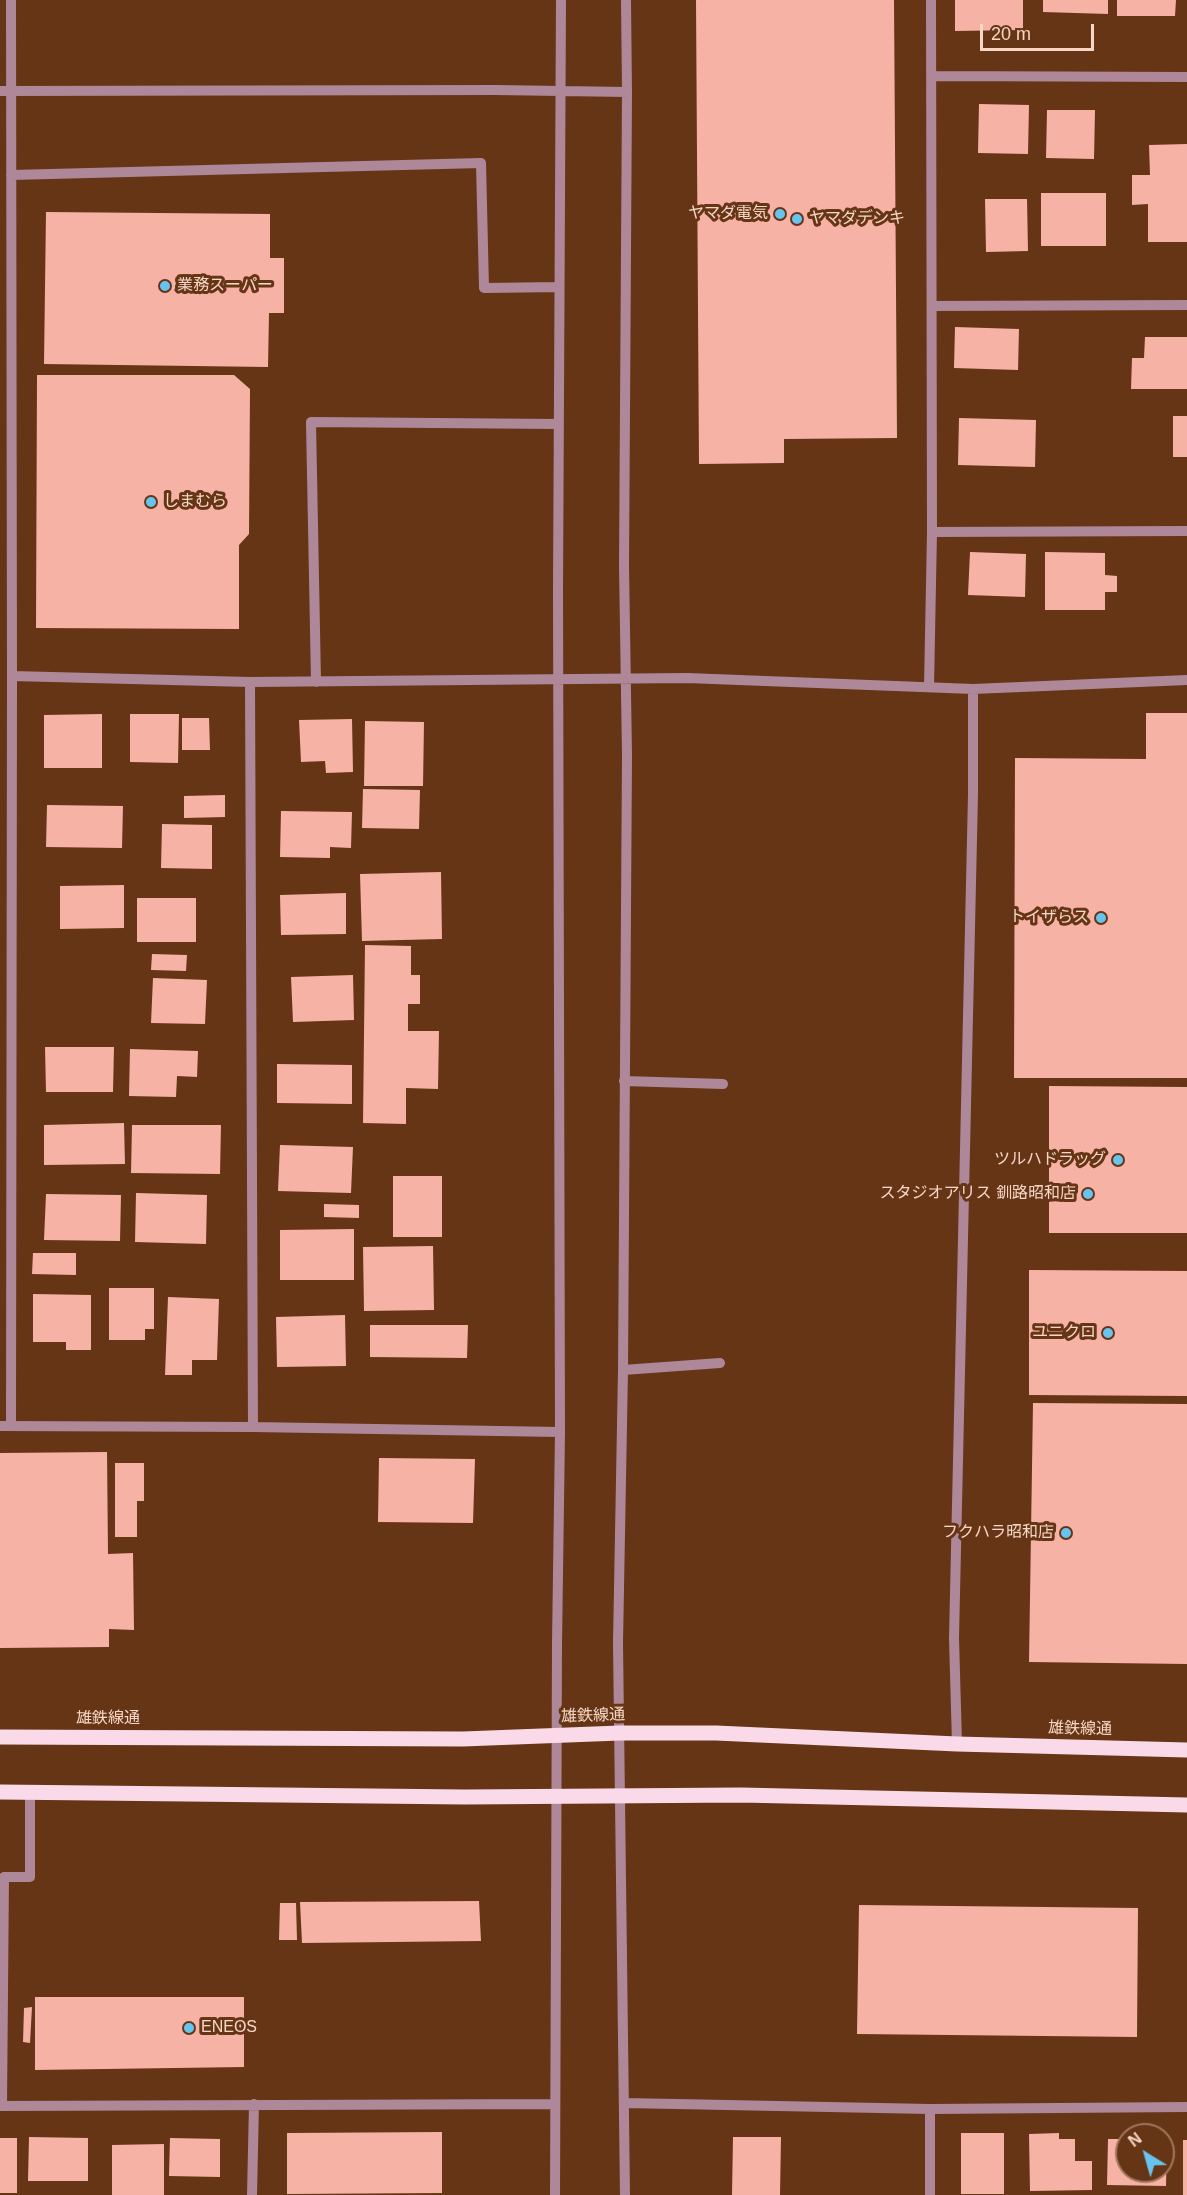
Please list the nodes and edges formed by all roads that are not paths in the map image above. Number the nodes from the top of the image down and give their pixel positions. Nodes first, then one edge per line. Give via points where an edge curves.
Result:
1 (11, 0) edge
2 (561, 0) edge
3 (626, 0) edge
4 (932, 0) edge
5 (932, 76) junction
6 (1187, 77) edge
7 (6, 91) edge
8 (561, 91) junction
9 (627, 92) junction
10 (11, 175) junction
11 (6, 223) edge
12 (559, 287) junction
13 (1187, 305) edge
14 (932, 306) junction
15 (6, 390) edge
16 (558, 424) junction
17 (1187, 531) edge
18 (932, 532) junction
19 (5, 542) edge
20 (12, 676) junction
21 (626, 678) junction
22 (558, 679) junction
23 (1187, 680) edge
24 (250, 682) junction
25 (316, 682) junction
26 (929, 687) junction
27 (973, 688) junction
28 (624, 1081) junction
29 (723, 1084) dead end
30 (6, 1242) edge
31 (720, 1364) dead end
32 (623, 1370) junction
33 (5, 1426) edge
34 (253, 1427) junction
35 (561, 1432) junction
36 (620, 1733) junction
37 (557, 1736) junction
38 (0, 1737) edge
39 (957, 1744) junction
40 (1187, 1750) edge
41 (0, 1792) edge
42 (30, 1792) junction
43 (557, 1796) junction
44 (621, 1796) junction
45 (1187, 1805) edge
46 (2, 1877) edge
47 (625, 2103) junction
48 (254, 2104) junction
49 (554, 2104) junction
50 (1, 2106) edge
51 (1187, 2107) edge
52 (930, 2109) junction
53 (252, 2195) edge
54 (555, 2195) edge
55 (625, 2195) edge
56 (930, 2195) edge

1 - 7 street
2 - 8 street
3 - 9 street
4 - 5 street
5 - 6 street
5 - 14 street
7 - 8 street
7 - 10 street
8 - 9 street
8 - 12 street
9 - 21 street
10 - 11 street
10 - 12 street via 481,163 484,288
11 - 15 street
12 - 16 street
13 - 14 street
14 - 18 street
15 - 19 street
16 - 22 street
16 - 25 street via 311,422
17 - 18 street
18 - 26 street
19 - 20 street
20 - 24 street
20 - 30 street
21 - 22 street
21 - 26 street
21 - 28 street
22 - 25 street
22 - 35 street
23 - 27 street
24 - 25 street
24 - 34 street
26 - 27 street
27 - 39 street via 954,1638
28 - 29 street
28 - 32 street
30 - 33 street
31 - 32 street
32 - 36 street
33 - 34 street
34 - 35 street
35 - 37 street
36 - 37 main road, 雄鉄線通
36 - 39 main road, 雄鉄線通 via 716,1733
36 - 44 street
37 - 38 main road, 雄鉄線通
37 - 43 street
39 - 40 main road, 雄鉄線通
41 - 42 main road
42 - 43 main road
42 - 46 street via 30,1877
43 - 44 main road
43 - 49 street
44 - 45 main road via 753,1795
44 - 47 street
46 - 50 street
47 - 52 street
47 - 55 street
48 - 49 street
48 - 50 street
48 - 53 street
49 - 54 street
51 - 52 street
52 - 56 street

